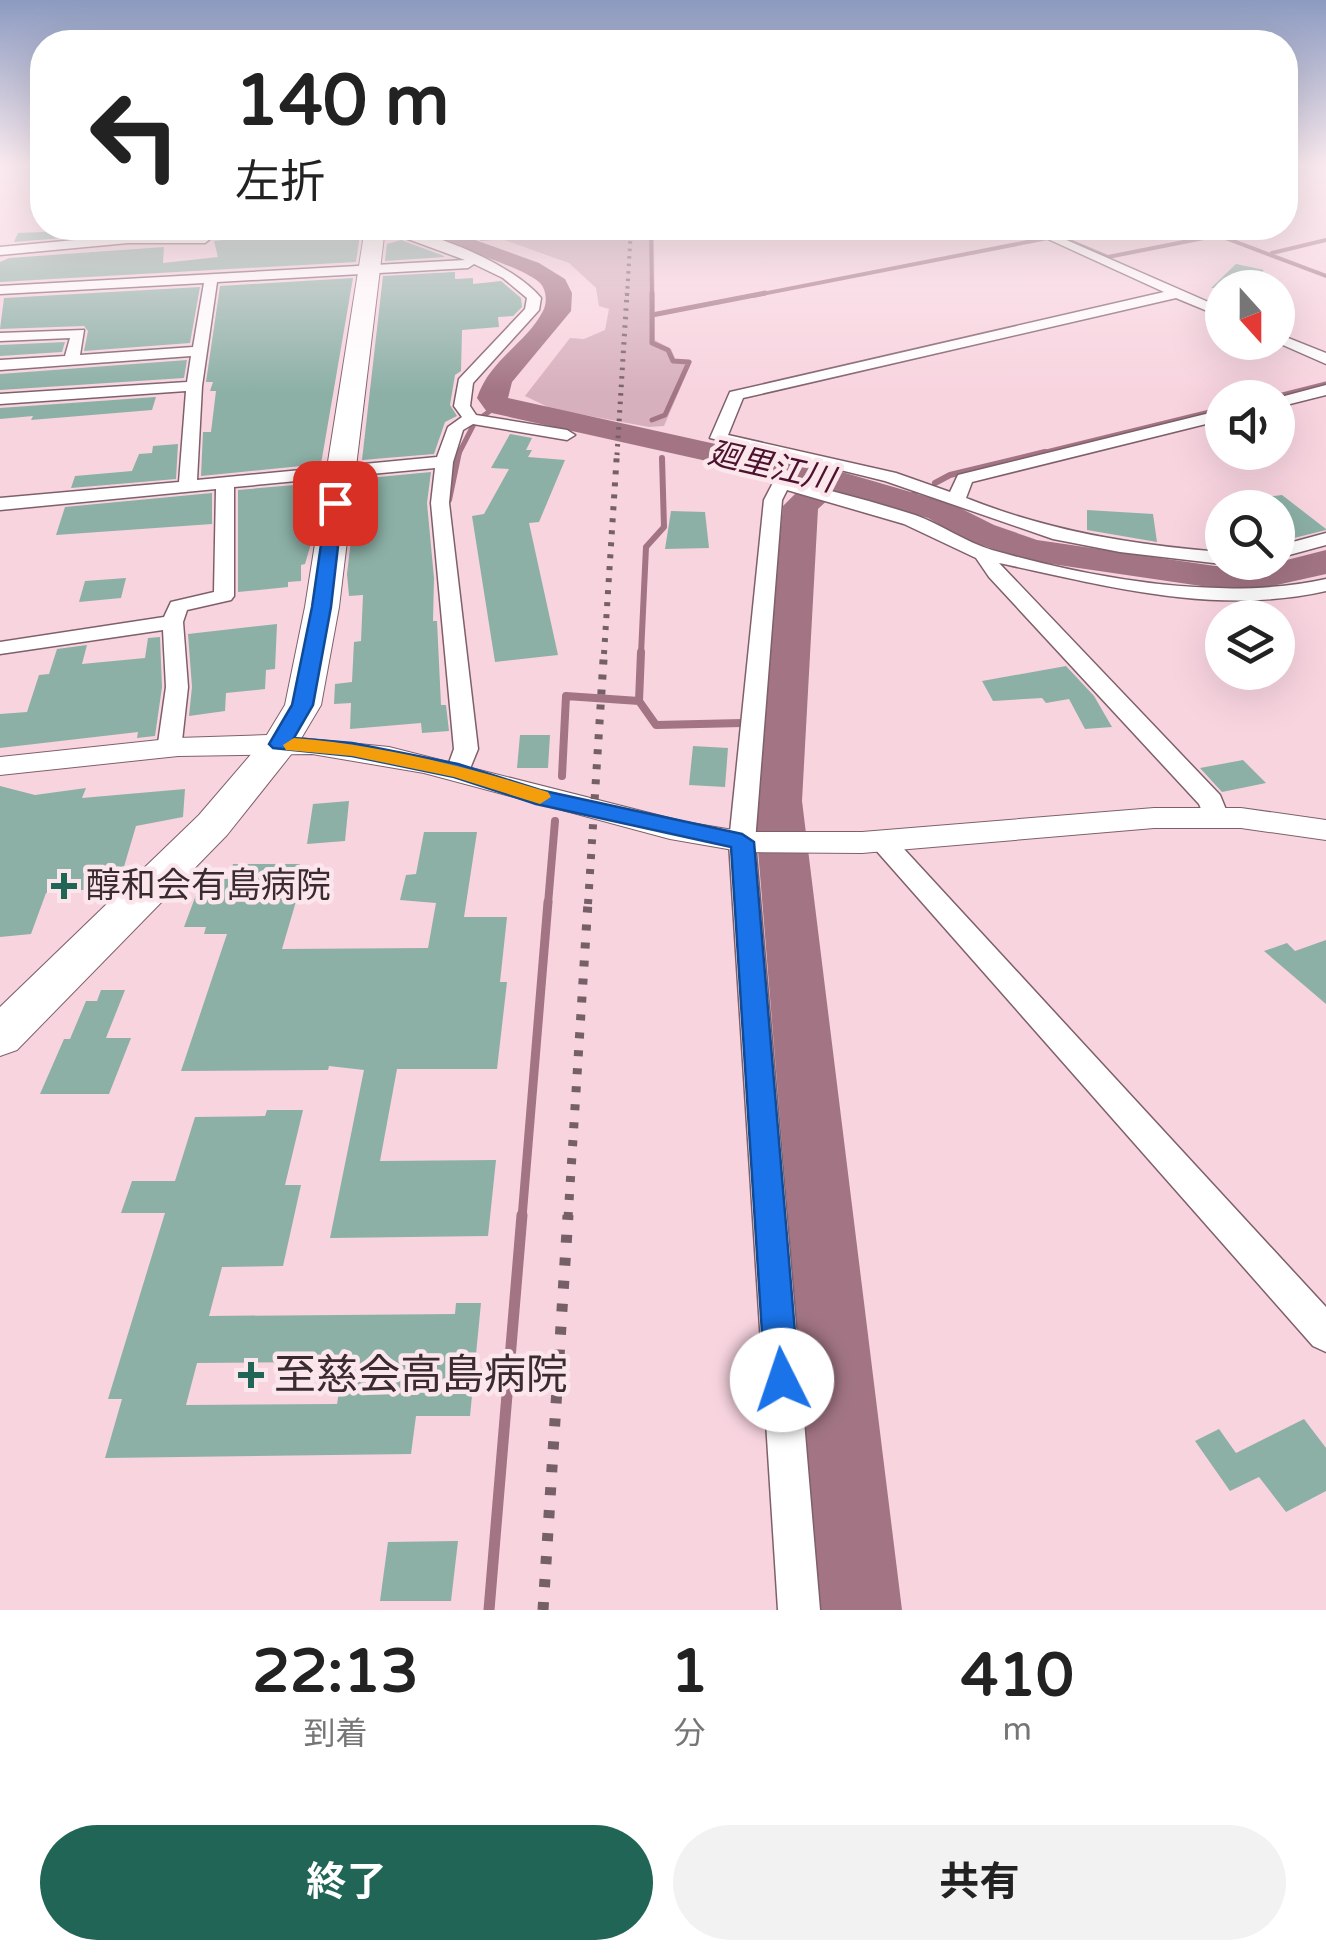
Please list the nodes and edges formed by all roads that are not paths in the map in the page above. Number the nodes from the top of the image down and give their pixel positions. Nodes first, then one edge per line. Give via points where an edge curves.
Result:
1 (97, 242) edge
2 (146, 242) edge
3 (246, 242) edge
4 (374, 242) edge
5 (422, 242) edge
6 (1060, 242) edge
7 (0, 252) edge
8 (210, 253) edge
9 (478, 263) junction
10 (370, 269) junction
11 (0, 290) edge
12 (1180, 293) junction
13 (1205, 304) edge
14 (0, 336) edge
15 (1326, 336) edge
16 (1295, 345) edge
17 (1295, 345) edge
18 (202, 351) junction
19 (1326, 359) edge
20 (71, 360) junction
21 (0, 366) edge
22 (194, 386) junction
23 (1326, 390) edge
24 (1295, 398) edge
25 (0, 400) edge
26 (1205, 419) edge
27 (475, 421) junction
28 (567, 436) dead end
29 (444, 462) junction
30 (340, 469) junction
31 (890, 477) junction
32 (224, 483) junction
33 (188, 487) junction
34 (956, 500) junction
35 (0, 504) edge
36 (862, 504) junction
37 (1326, 539) edge
38 (1295, 547) edge
39 (983, 554) junction
40 (1205, 557) edge
41 (1326, 586) edge
42 (174, 622) junction
43 (0, 648) edge
44 (280, 744) junction
45 (169, 750) junction
46 (0, 766) edge
47 (458, 771) junction
48 (1216, 816) junction
49 (1326, 830) edge
50 (742, 842) junction
51 (883, 842) junction
52 (0, 1037) edge
53 (1326, 1334) edge
54 (799, 1610) edge

1 - 7 street
2 - 8 street
3 - 8 street
4 - 10 highway
5 - 9 street
6 - 12 street
8 - 10 street
8 - 11 street
8 - 18 street
9 - 10 street
9 - 27 street via 521,281 534,298 532,310 465,382 462,406
10 - 30 highway
12 - 13 street
12 - 31 street via 736,395 718,438
14 - 20 street via 79,333
15 - 16 street
17 - 19 street
18 - 20 street
18 - 22 street
20 - 21 street
22 - 25 street
22 - 33 street
23 - 24 street
26 - 34 street via 964,478
27 - 28 street
27 - 29 street via 456,428
29 - 30 street
29 - 47 street via 440,502 466,750
30 - 32 street
30 - 44 highway via 303,705
31 - 34 street
31 - 36 street
32 - 33 street
32 - 42 street via 224,596 178,606
33 - 35 street
34 - 40 street via 1058,537
36 - 39 street
36 - 50 street via 781,483 774,500
37 - 38 street
39 - 41 street via 1216,595
39 - 48 street via 1211,802
42 - 43 street
42 - 45 street via 177,687
44 - 45 street
44 - 47 street
44 - 52 highway via 213,825
45 - 46 street
47 - 50 street via 536,796
48 - 49 street
48 - 51 street
50 - 51 street
50 - 54 street
51 - 53 street

